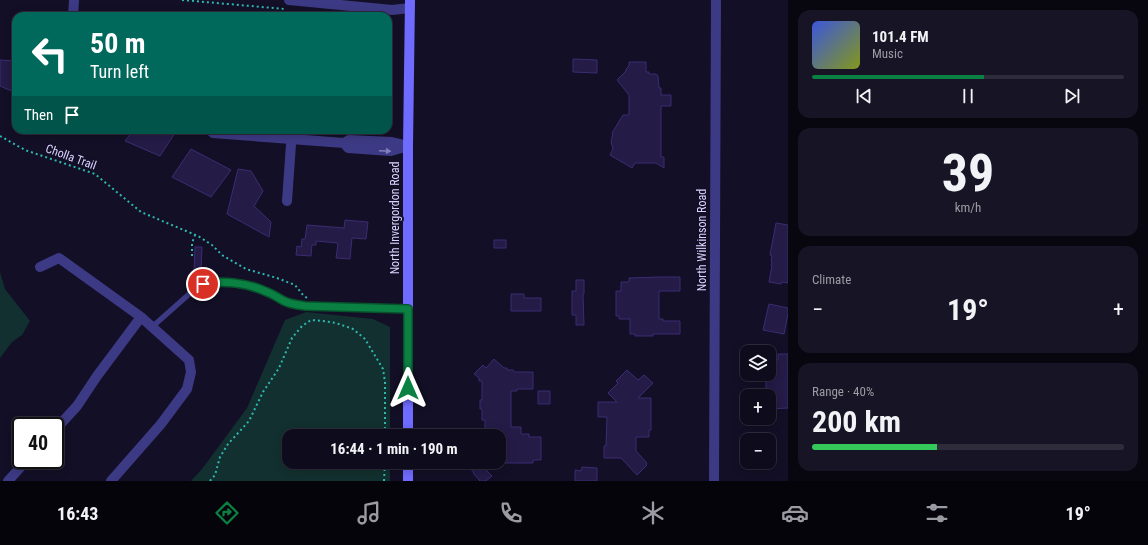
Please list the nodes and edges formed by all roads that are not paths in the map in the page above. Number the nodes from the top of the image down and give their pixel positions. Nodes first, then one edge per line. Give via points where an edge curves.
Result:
1 (74, 0) edge
2 (716, 0) edge
3 (410, 4) edge
4 (290, 5) edge
5 (72, 12) edge
6 (252, 134) edge
7 (291, 135) edge
8 (408, 146) junction
9 (287, 202) dead end
10 (40, 267) dead end
11 (408, 309) junction
12 (141, 317) junction
13 (152, 327) junction
14 (64, 420) edge
15 (408, 429) edge
16 (19, 469) edge
17 (408, 469) edge
18 (8, 481) edge
19 (111, 481) edge
20 (408, 481) edge
21 (714, 481) edge

1 - 5 street
2 - 21 street, North Wilkinson Road
3 - 4 street via 392,10
3 - 8 street, North Invergordon Road
6 - 7 street
7 - 8 street via 344,143 348,148 392,151
7 - 9 street
8 - 11 street, North Invergordon Road
10 - 12 street via 58,258
11 - 13 lane via 305,306 284,301 248,285 213,282 196,288
11 - 15 street, North Invergordon Road
12 - 13 street
12 - 14 street
13 - 19 street via 189,360 191,372 187,389 161,424
16 - 18 street
17 - 20 street

